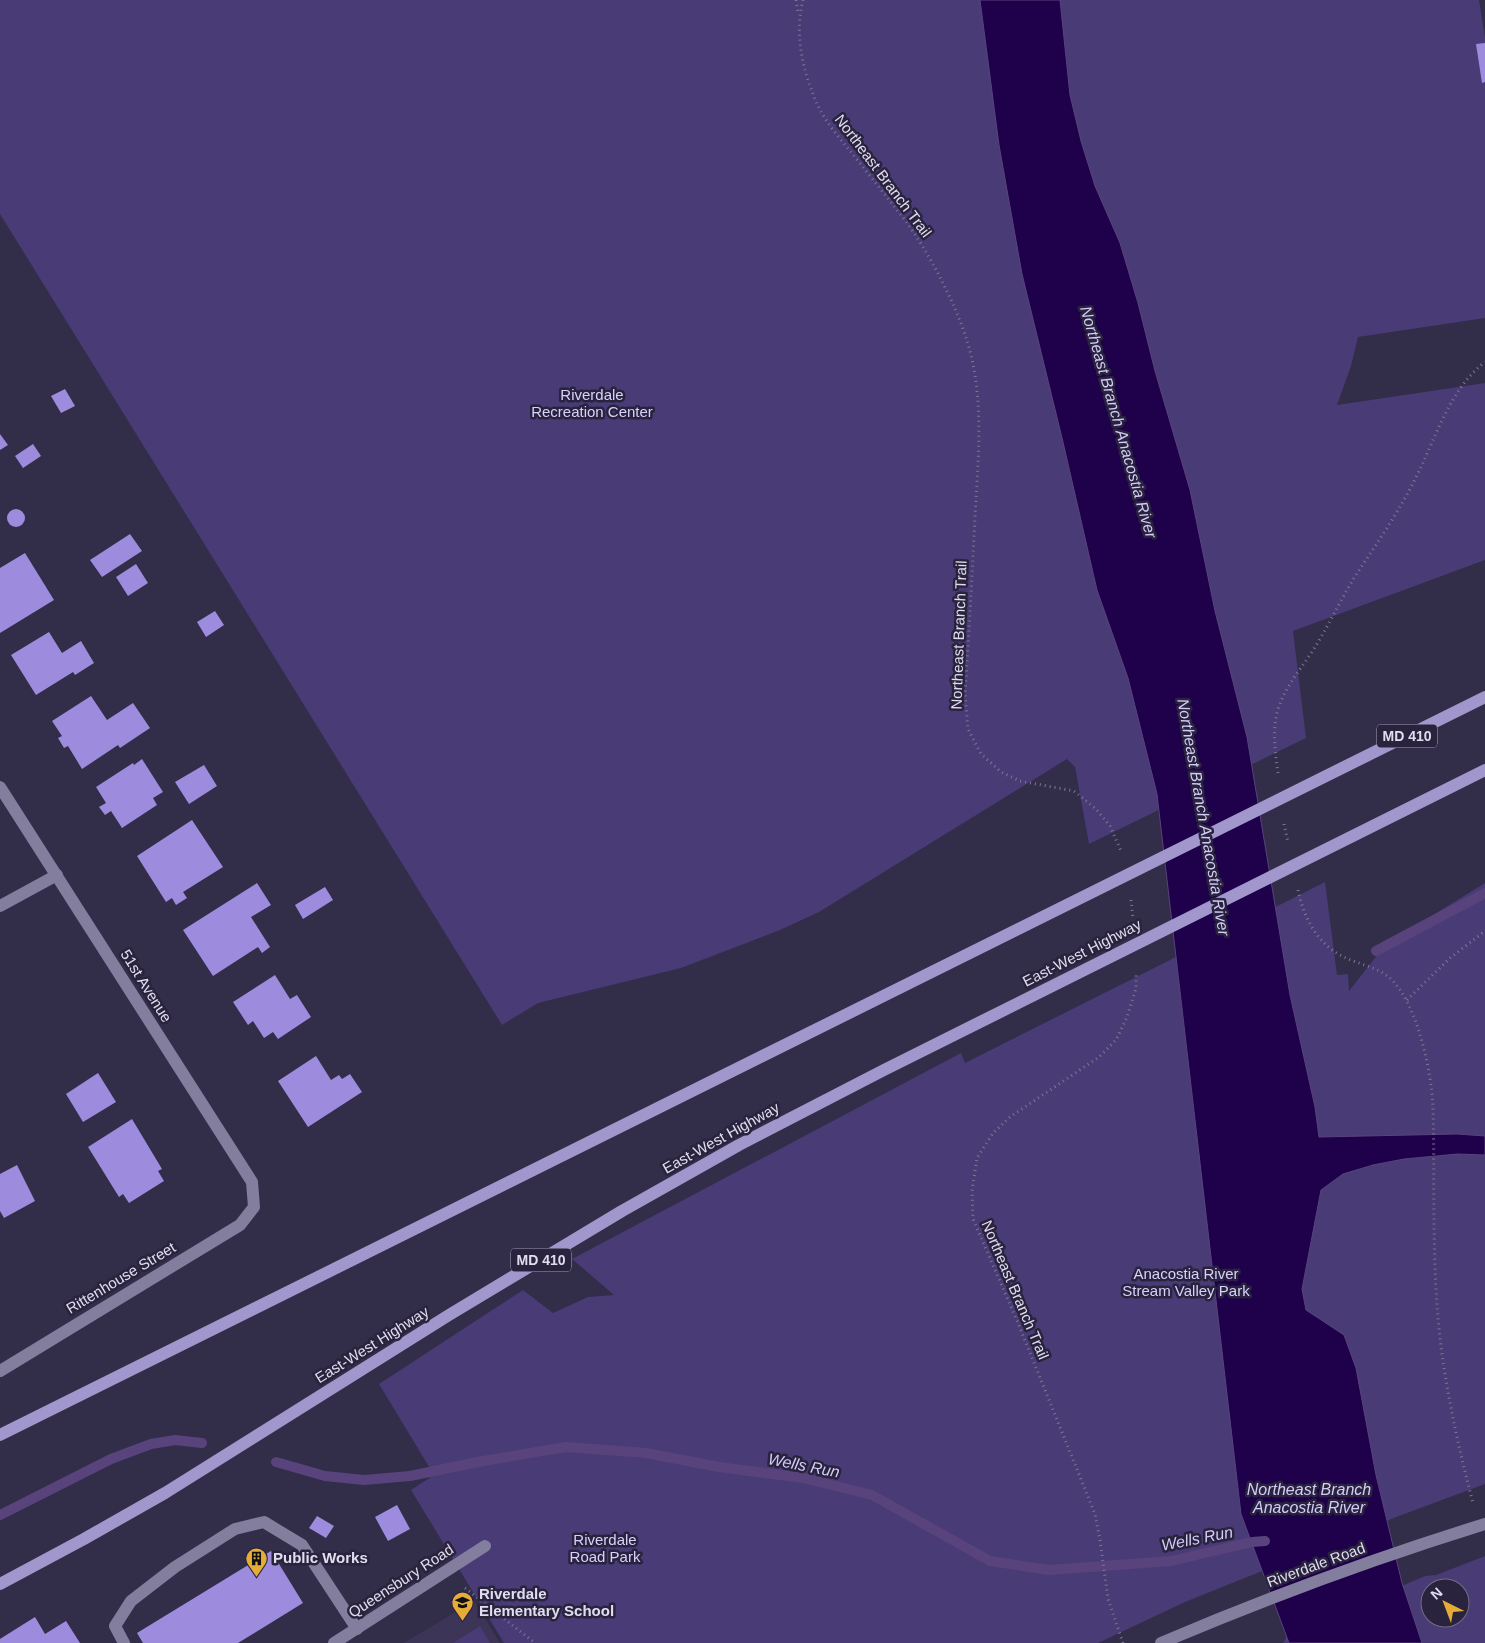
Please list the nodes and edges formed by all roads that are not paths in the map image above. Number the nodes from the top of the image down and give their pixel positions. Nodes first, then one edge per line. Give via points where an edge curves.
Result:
1 (1485, 697) edge
2 (1485, 770) edge
3 (0, 786) edge
4 (56, 875) junction
5 (0, 906) edge
6 (254, 1207) joint
7 (0, 1371) edge
8 (0, 1435) edge
9 (1482, 1525) edge
10 (485, 1546) dead end
11 (0, 1584) edge
12 (357, 1629) junction
13 (124, 1643) edge
14 (334, 1643) edge
15 (1161, 1643) edge

1 - 8 main road, MD 410
2 - 11 main road, East-West Highway / MD 410 via 756,1136 630,1206 165,1493
3 - 4 street, 51st Avenue
4 - 5 street
4 - 6 street, 51st Avenue via 252,1182
6 - 7 street, Rittenhouse Street via 240,1225
9 - 15 street, Riverdale Road via 1425,1542 1228,1614
10 - 12 street, Queensbury Road
12 - 13 street via 302,1544 264,1522 235,1529 175,1567 131,1601 115,1626
12 - 14 street, Queensbury Road

